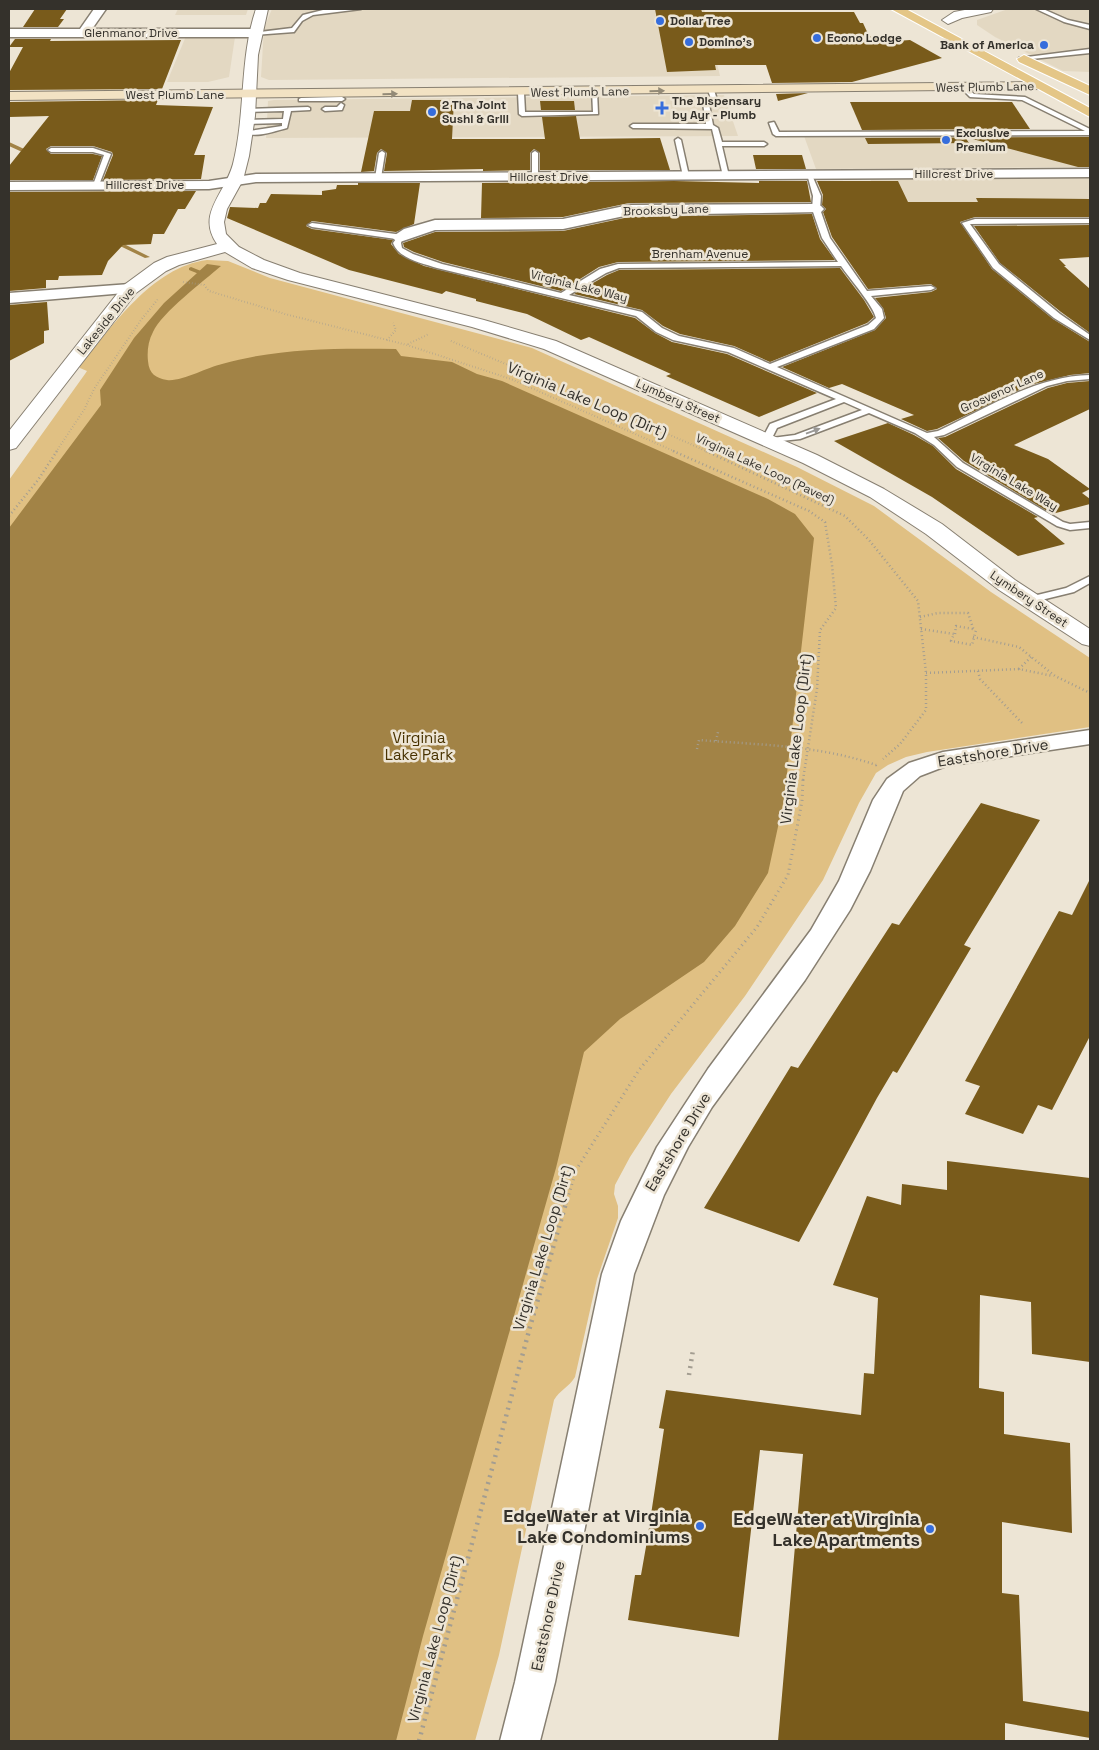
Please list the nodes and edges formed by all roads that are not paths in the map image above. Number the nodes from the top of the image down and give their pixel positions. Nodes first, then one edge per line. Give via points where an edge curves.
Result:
1 (100, 9) edge
2 (262, 9) edge
3 (358, 9) edge
4 (897, 9) edge
5 (986, 9) edge
6 (1044, 10) edge
7 (934, 12) dead end
8 (948, 20) junction
9 (1057, 22) dead end
10 (962, 27) dead end
11 (1090, 27) edge
12 (254, 32) junction
13 (9, 33) edge
14 (84, 33) junction
15 (1090, 50) edge
16 (1017, 56) joint
17 (1023, 76) junction
18 (1040, 81) junction
19 (1061, 82) junction
20 (1088, 86) edge
21 (9, 87) edge
22 (963, 87) junction
23 (711, 90) junction
24 (594, 92) junction
25 (521, 93) junction
26 (9, 96) edge
27 (342, 99) junction
28 (305, 102) junction
29 (288, 107) junction
30 (325, 107) dead end
31 (247, 109) junction
32 (1090, 113) edge
33 (772, 123) dead end
34 (633, 126) dead end
35 (710, 126) junction
36 (1090, 132) edge
37 (678, 140) dead end
38 (718, 144) junction
39 (764, 144) dead end
40 (51, 150) dead end
41 (535, 152) dead end
42 (382, 153) dead end
43 (1090, 173) edge
44 (809, 175) junction
45 (686, 176) junction
46 (726, 176) junction
47 (535, 177) junction
48 (378, 178) junction
49 (235, 181) junction
50 (96, 185) junction
51 (9, 186) edge
52 (816, 209) junction
53 (1090, 221) edge
54 (312, 225) dead end
55 (400, 237) junction
56 (227, 246) junction
57 (843, 264) junction
58 (931, 288) dead end
59 (130, 289) junction
60 (564, 294) junction
61 (865, 294) junction
62 (9, 298) edge
63 (1090, 338) edge
64 (770, 367) junction
65 (1090, 377) edge
66 (844, 399) junction
67 (869, 410) junction
68 (926, 436) junction
69 (766, 441) junction
70 (9, 444) edge
71 (1090, 525) edge
72 (1090, 579) edge
73 (1029, 600) junction
74 (1090, 639) edge
75 (1090, 737) edge
76 (520, 1741) edge

1 - 14 street
2 - 12 street
3 - 12 lane via 306,16 294,30
4 - 17 main road
5 - 8 street
6 - 9 lane via 1046,16
6 - 11 lane via 1066,22
7 - 8 main road
8 - 10 main road
12 - 14 street, Glenmanor Drive
12 - 31 street
13 - 14 street, Glenmanor Drive
15 - 16 lane
16 - 19 main road
17 - 18 main road
17 - 31 main road, West Plumb Lane
18 - 19 main road, West Plumb Lane
18 - 22 main road, West Plumb Lane
18 - 32 main road
19 - 20 main road, West Plumb Lane
21 - 31 main road, West Plumb Lane
22 - 23 main road, West Plumb Lane
22 - 36 lane via 972,96 1023,98
24 -> 23 main road, West Plumb Lane
23 - 35 lane via 714,100 706,103
24 - 25 main road, West Plumb Lane
24 - 25 lane via 596,113 582,114 522,114
27 -> 25 main road, West Plumb Lane
26 - 31 main road, West Plumb Lane
27 - 28 main road, West Plumb Lane
27 - 30 lane via 340,109
28 - 29 lane
28 - 29 lane
28 - 31 main road, West Plumb Lane
29 - 31 lane
29 - 31 lane via 285,127 264,132
31 - 49 street
33 - 36 lane via 776,134
34 - 35 lane
35 - 38 lane via 715,128
37 - 45 lane
38 - 39 lane
38 - 46 lane
40 - 50 lane via 93,150 108,154
41 - 47 lane
42 - 48 lane
43 - 44 street, Hillcrest Drive
44 - 46 street, Hillcrest Drive
44 - 52 lane via 817,196
45 - 46 street, Hillcrest Drive
45 - 47 street, Hillcrest Drive
47 - 48 street, Hillcrest Drive
48 - 49 street, Hillcrest Drive via 256,178
49 - 50 street, Hillcrest Drive via 209,185
49 - 56 street via 216,223
50 - 51 street, Hillcrest Drive
52 - 55 street, Brooksby Lane via 629,210 563,224 435,225
52 - 57 lane via 826,238
53 - 63 lane via 966,223 996,266 1057,316
54 - 55 lane
55 - 60 lane, Virginia Lake Way via 399,249 410,256 440,266
56 - 59 street, Lakeside Drive via 173,261
56 - 69 street, Lymbery Street via 278,271 509,332 550,346
57 - 60 lane, Brenham Avenue via 618,266
57 - 61 lane
58 - 61 lane
59 - 62 street
59 - 70 street, Lakeside Drive
60 - 64 lane, Virginia Lake Way via 639,314 676,338 731,350
61 - 64 lane via 878,309 880,318 871,328
64 - 66 lane, Virginia Lake Way
65 - 68 lane, Grosvenor Lane via 1044,384 941,433
66 - 67 lane, Virginia Lake Way
66 - 69 lane via 773,426
67 - 68 lane, Virginia Lake Way
69 -> 67 lane via 797,437
68 - 71 lane, Virginia Lake Way via 960,465 1060,524 1070,527
69 - 73 street, Lymbery Street via 877,493 934,529 982,568
72 - 73 lane via 1070,590
73 - 74 street, Lymbery Street
75 - 76 street, Eastshore Drive via 942,760 923,765 897,783 837,910 758,1024 718,1075 670,1150 634,1224 618,1274 535,1682

